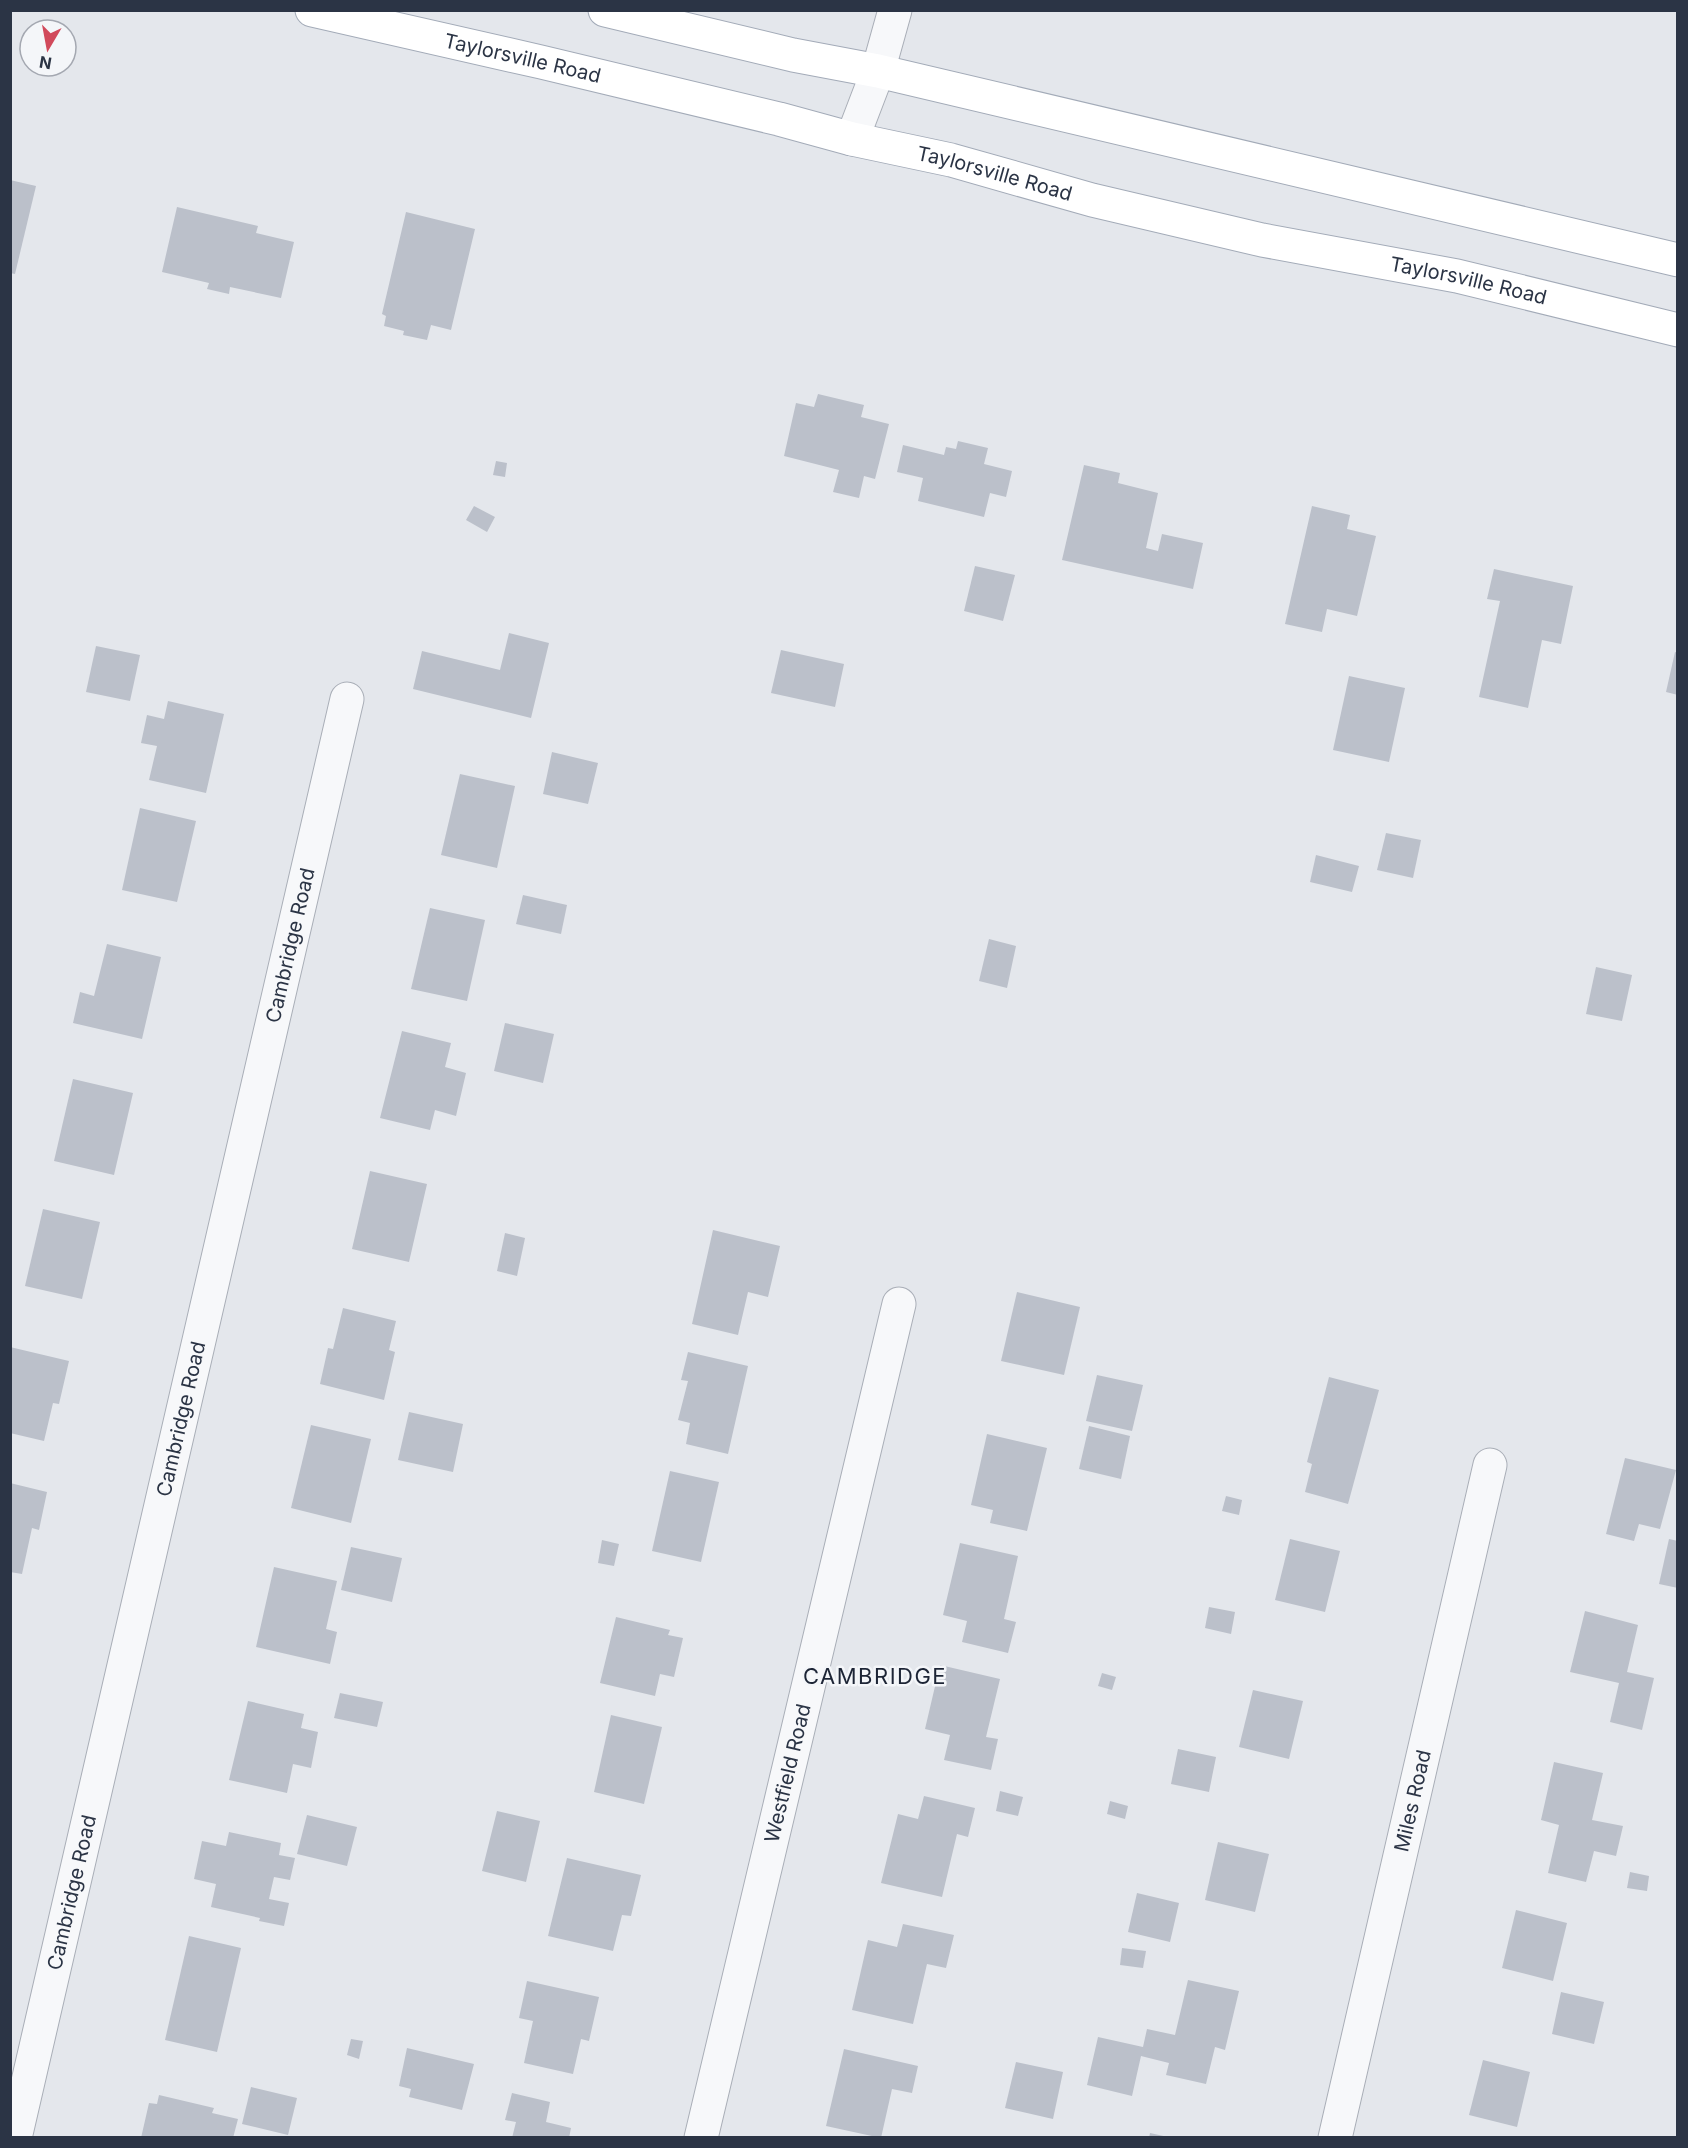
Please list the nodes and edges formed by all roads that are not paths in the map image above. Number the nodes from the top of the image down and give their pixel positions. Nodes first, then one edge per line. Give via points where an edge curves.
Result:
1 (312, 10) edge
2 (605, 10) edge
3 (895, 10) edge
4 (878, 71) junction
5 (852, 139) junction
6 (1677, 260) edge
7 (1677, 330) edge
8 (347, 699) dead end
9 (899, 1304) dead end
10 (1490, 1465) dead end
11 (15, 2138) edge
12 (701, 2138) edge
13 (1335, 2138) edge

1 - 5 main road, Taylorsville Road
2 - 4 main road
3 - 4 street
4 - 5 street
4 - 6 main road
5 - 7 main road, Taylorsville Road via 951,160 1092,200 1262,240 1457,276
8 - 11 street, Cambridge Road
9 - 12 street, Westfield Road
10 - 13 street, Miles Road

